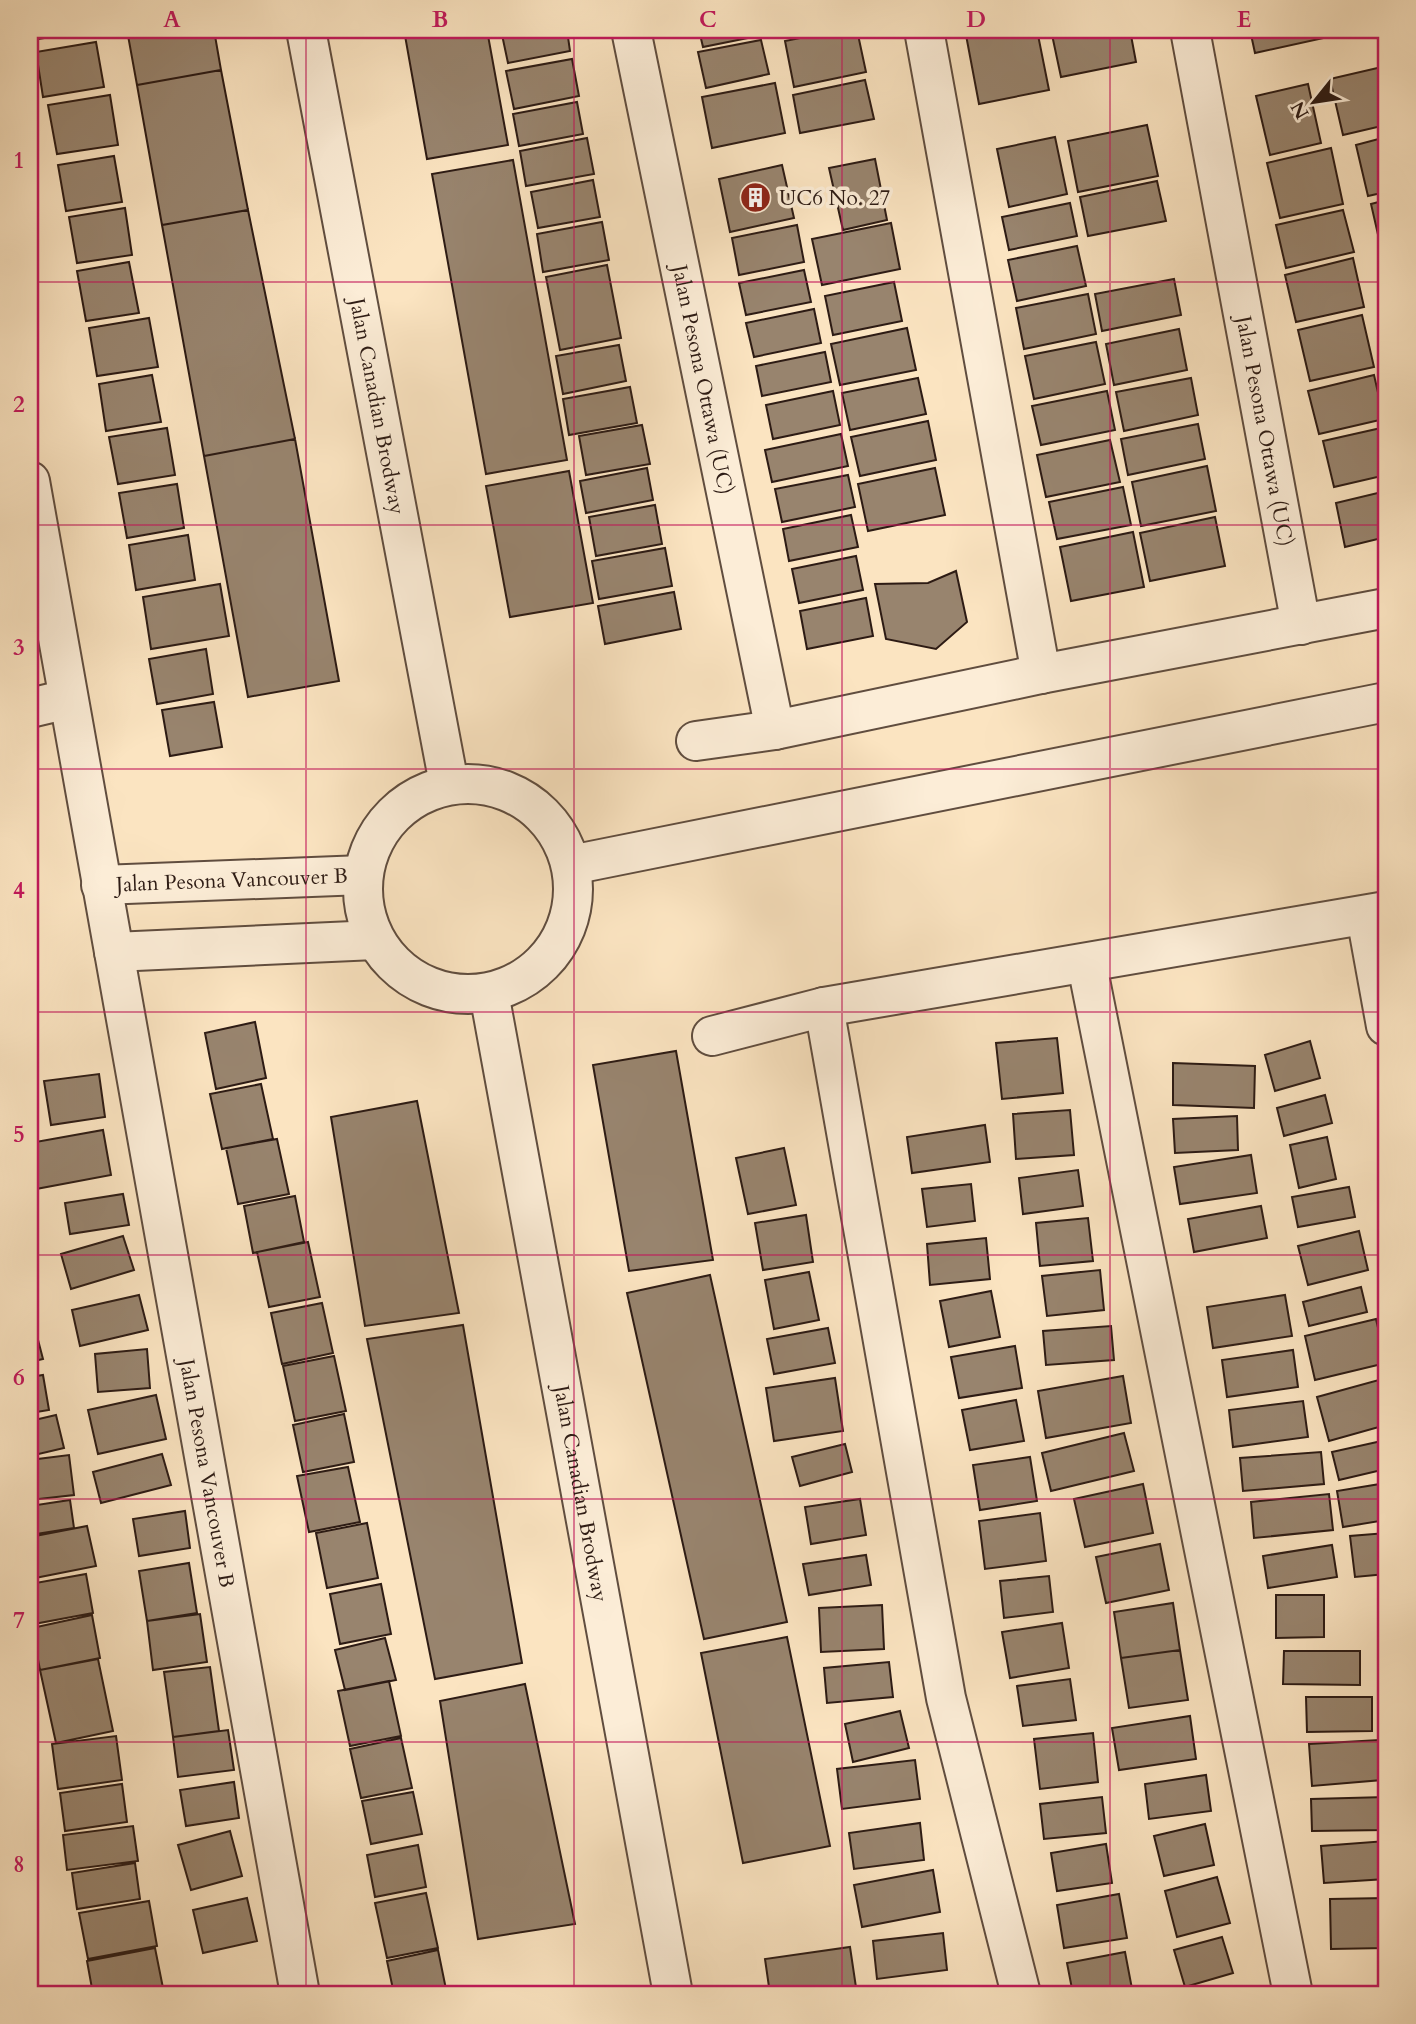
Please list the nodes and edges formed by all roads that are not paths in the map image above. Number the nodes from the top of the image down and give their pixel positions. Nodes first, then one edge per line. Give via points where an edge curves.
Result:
1 (306, 30) edge
2 (631, 30) edge
3 (924, 30) edge
4 (1190, 30) edge
5 (30, 481) edge
6 (1386, 608) edge
7 (1301, 625) junction
8 (1041, 674) junction
9 (68, 699) junction
10 (1386, 702) edge
11 (30, 708) edge
12 (775, 730) junction
13 (696, 741) dead end
14 (449, 784) junction
15 (572, 865) junction
16 (363, 875) junction
17 (101, 885) junction
18 (1376, 914) edge
19 (375, 940) junction
20 (114, 952) junction
21 (1087, 965) junction
22 (489, 993) junction
23 (824, 1007) junction
24 (1386, 1026) edge
25 (712, 1036) dead end
26 (300, 1994) edge
27 (673, 1994) edge
28 (1021, 1994) edge
29 (1293, 1994) edge

1 - 14 street, Jalan Canadian Brodway
2 - 12 street, Jalan Pesona Ottawa (UC)
3 - 8 street
4 - 7 street, Jalan Pesona Ottawa (UC)
5 - 9 street, Jalan Pesona Vancouver B
6 - 7 street
7 - 8 street
8 - 12 street
9 - 11 street
9 - 17 street, Jalan Pesona Vancouver B
10 - 15 street
12 - 13 street
14 - 15 street via 481,783 512,792 539,810 559,835
14 - 16 street via 417,795 391,816 372,843
15 - 22 street via 573,899 565,932 547,961 521,982
16 - 17 street, Jalan Pesona Vancouver B
16 - 19 street via 363,908
17 - 20 street, Jalan Pesona Vancouver B
18 - 21 street
18 - 24 street
19 - 20 street
19 - 22 street via 396,966 424,985 456,995
20 - 26 street, Jalan Pesona Vancouver B
21 - 23 street
21 - 29 street
22 - 27 street, Jalan Canadian Brodway
23 - 25 street
23 - 28 street via 946,1698

